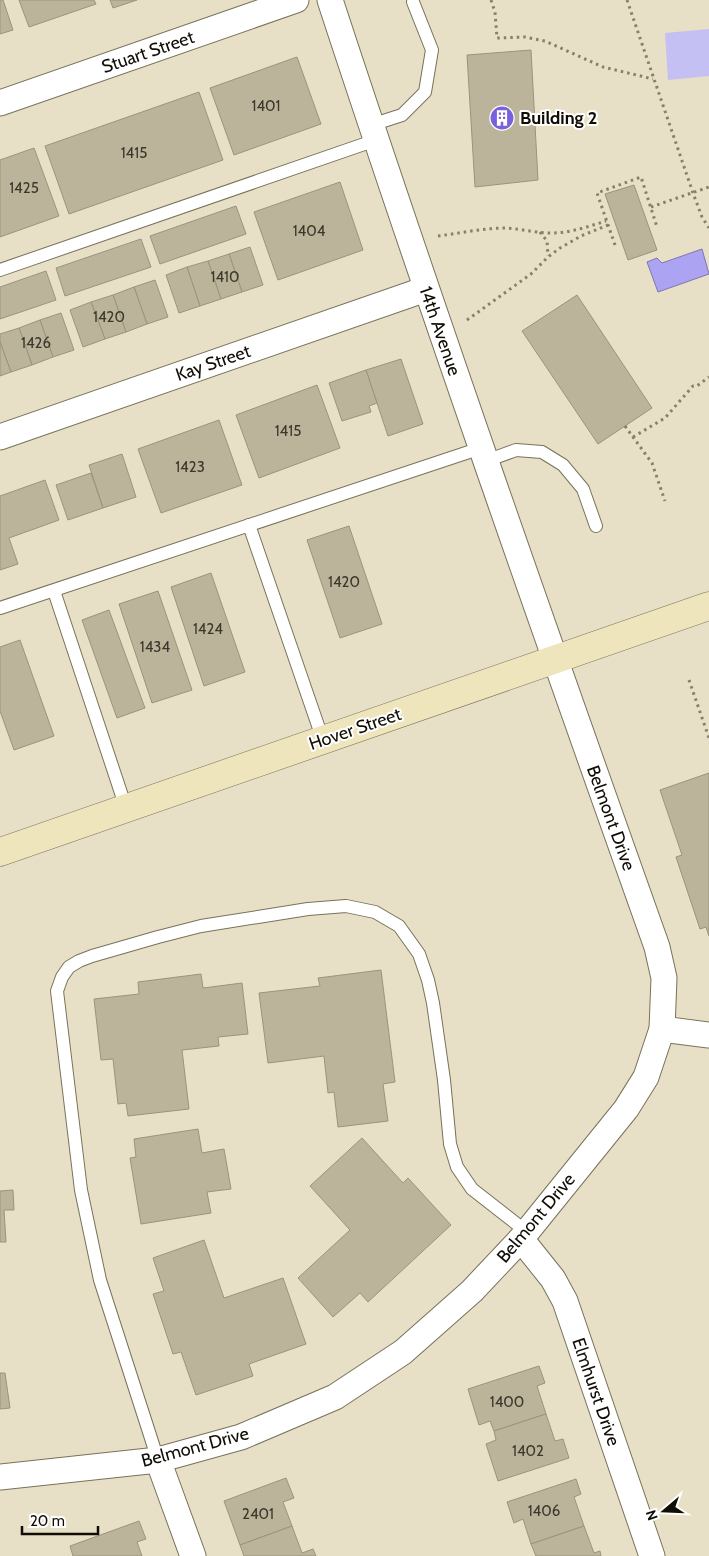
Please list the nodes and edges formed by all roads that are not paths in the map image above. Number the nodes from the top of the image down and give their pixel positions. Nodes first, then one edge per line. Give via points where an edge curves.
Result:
1 (296, 0) edge
2 (330, 0) edge
3 (413, 2) dead end
4 (0, 104) edge
5 (374, 133) junction
6 (0, 270) edge
7 (426, 289) junction
8 (0, 437) edge
9 (483, 455) junction
10 (249, 525) junction
11 (596, 526) dead end
12 (54, 591) junction
13 (709, 606) edge
14 (0, 608) edge
15 (555, 660) junction
16 (323, 740) junction
17 (126, 808) junction
18 (0, 852) edge
19 (662, 1029) junction
20 (709, 1036) edge
21 (524, 1235) junction
22 (158, 1460) junction
23 (0, 1477) edge
24 (193, 1556) edge
25 (652, 1556) edge

1 - 4 street, Stuart Street
2 - 5 street, 14th Avenue
3 - 5 lane via 432,50 425,92 402,115
5 - 6 lane
5 - 7 street, 14th Avenue
7 - 8 street, Kay Street
7 - 9 street, 14th Avenue
9 - 10 lane
9 - 11 lane via 516,450 542,452 564,465 582,489
9 - 15 street, 14th Avenue
10 - 12 lane
10 - 16 lane
12 - 14 lane
12 - 17 lane
13 - 15 main road, Hover Street
15 - 16 main road, Hover Street
15 - 19 street, Belmont Drive via 657,947 664,978
16 - 17 main road, Hover Street
17 - 18 main road, Hover Street
19 - 20 street
19 - 21 street, Belmont Drive via 646,1077 626,1109
21 - 22 street, Belmont Drive via 472,1292 403,1352 335,1397 241,1437
21 - 22 lane via 472,1189 457,1167 450,1144 444,1080 428,980 419,954 399,926 376,912 346,906 308,909 201,926 79,961 62,977 57,992 80,1190 100,1280
21 - 25 street, Elmhurst Drive via 565,1301
22 - 23 street, Belmont Drive
22 - 24 street

